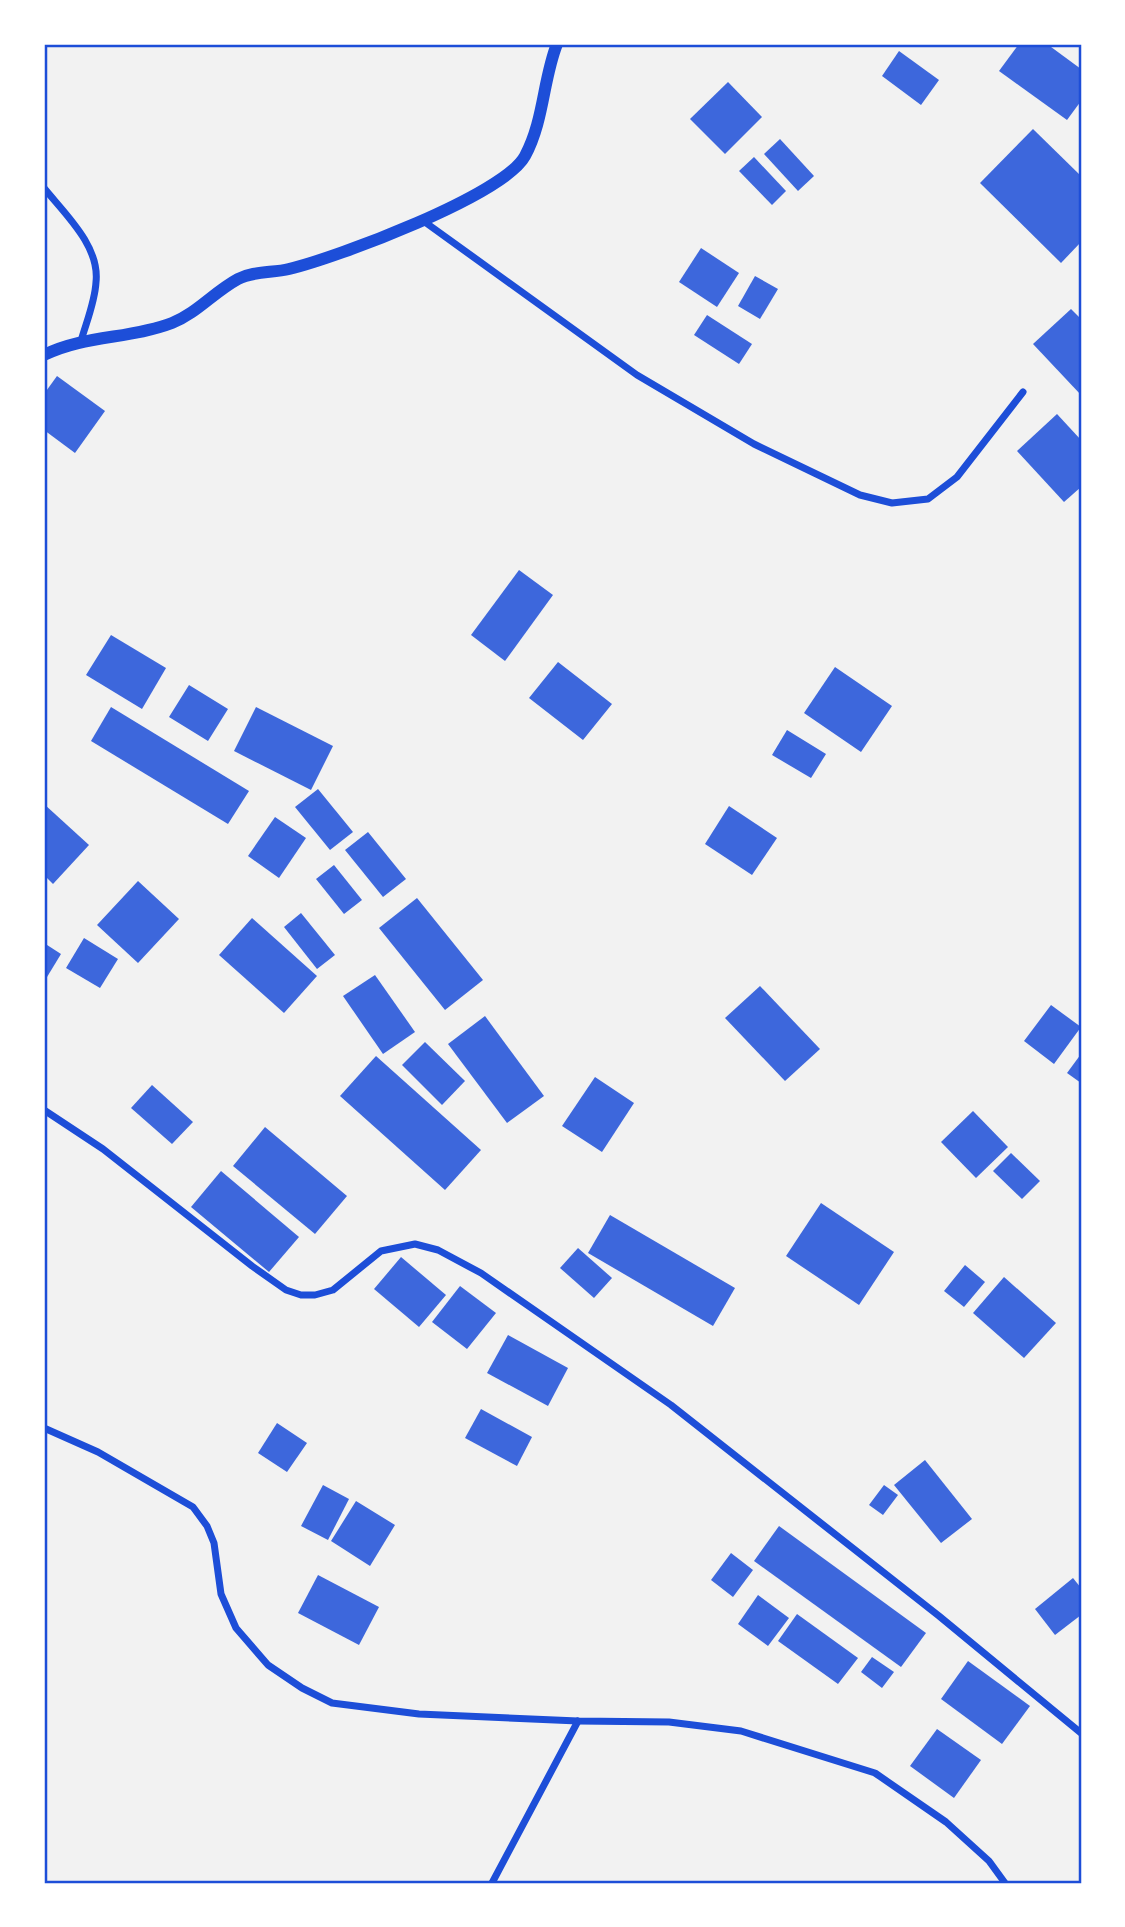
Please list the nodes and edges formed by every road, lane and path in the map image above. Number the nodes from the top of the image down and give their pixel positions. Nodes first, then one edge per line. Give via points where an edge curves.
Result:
1 (557, 44) edge
2 (44, 188) edge
3 (422, 219) junction
4 (81, 341) junction
5 (44, 355) edge
6 (1023, 392) dead end
7 (44, 1111) edge
8 (44, 1429) edge
9 (578, 1721) junction
10 (1081, 1733) edge
11 (492, 1883) edge
12 (1005, 1883) edge

1 - 3 street via 525,157 490,188
2 - 4 street via 86,243 95,263 96,282
3 - 4 street via 334,256 239,279 172,323
3 - 6 street via 637,374 754,444 860,495 892,503 929,499 957,477
4 - 5 street
7 - 10 street via 103,1149 286,1290 301,1295 333,1290 381,1251 415,1244 438,1250 481,1273 671,1405
8 - 9 street via 98,1452 193,1507 208,1525 221,1594 236,1629 268,1665 302,1688 332,1703 362,1708
9 - 11 street
9 - 12 street via 669,1722 741,1731 875,1773 946,1822 989,1861

